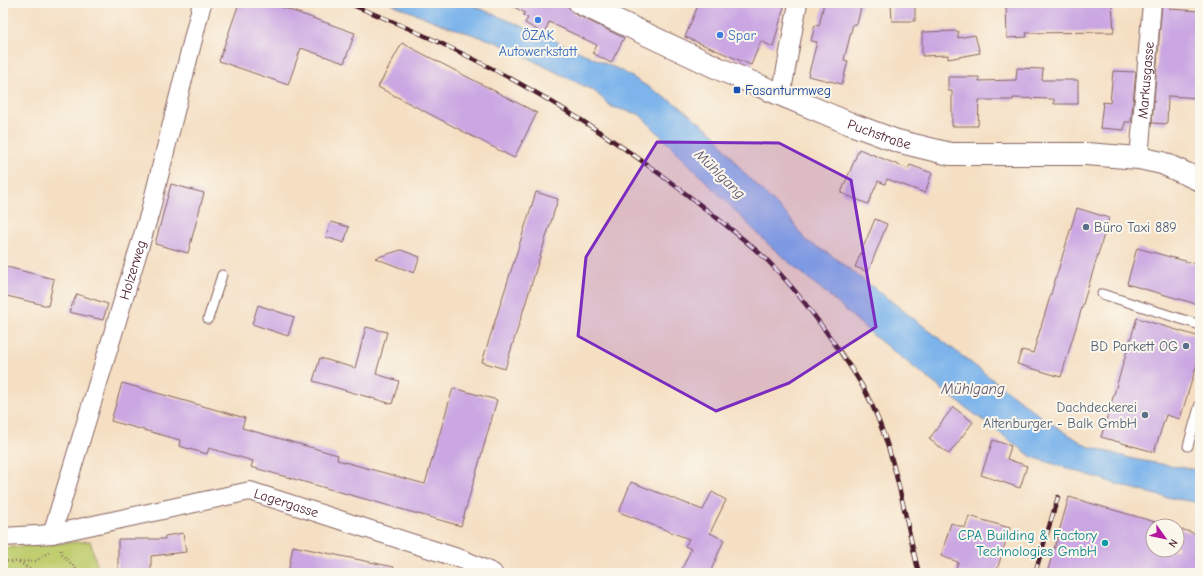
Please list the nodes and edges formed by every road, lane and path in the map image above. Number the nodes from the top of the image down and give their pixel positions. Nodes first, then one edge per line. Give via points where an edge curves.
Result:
1 (202, 3) edge
2 (580, 3) edge
3 (798, 3) edge
4 (1152, 3) edge
5 (780, 93) junction
6 (1139, 158) junction
7 (1200, 180) edge
8 (222, 275) dead end
9 (1102, 294) dead end
10 (208, 319) dead end
11 (1200, 325) edge
12 (1200, 404) edge
13 (1188, 446) dead end
14 (58, 533) junction
15 (3, 537) edge
16 (3, 561) edge
17 (35, 573) edge
18 (80, 573) edge
19 (493, 573) edge

1 - 14 street, Holzerweg via 150,212
2 - 5 main road, Puchstraße via 704,62
3 - 5 street
4 - 6 street, Markusgasse
5 - 6 main road, Puchstraße via 897,141 950,154 1086,154
6 - 7 main road, Puchstraße via 1162,163
8 - 10 lane
9 - 11 lane
12 - 13 lane
14 - 15 street, Lagergasse
14 - 18 path via 61,552
14 - 19 street, Lagergasse via 250,491 464,560
16 - 17 path via 20,562

